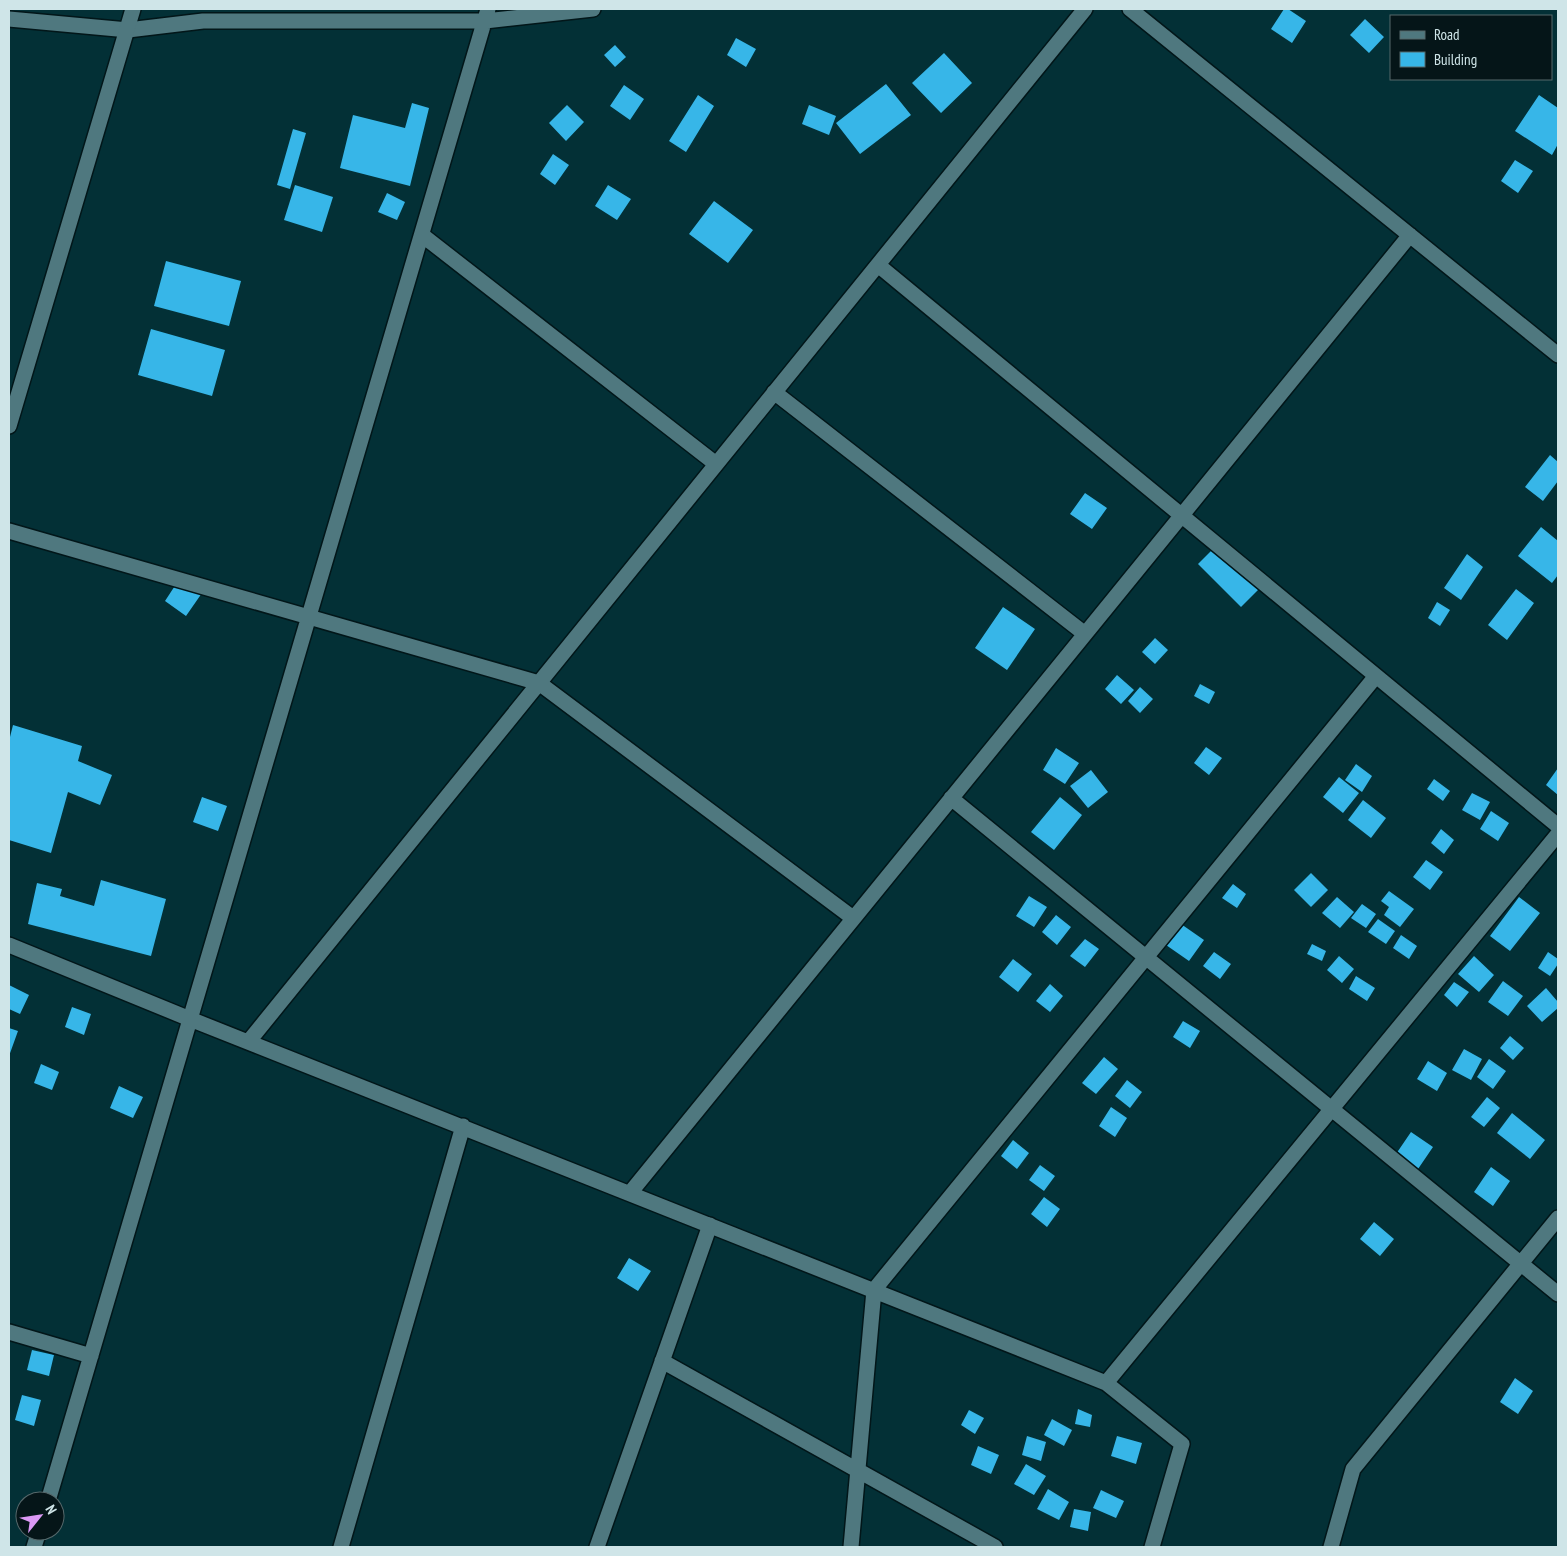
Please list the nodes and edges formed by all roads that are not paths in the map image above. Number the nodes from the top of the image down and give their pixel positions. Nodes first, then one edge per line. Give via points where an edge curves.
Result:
1 (134, 9) edge
2 (593, 9) edge
3 (1085, 9) edge
4 (1130, 9) edge
5 (487, 15) edge
6 (9, 19) edge
7 (128, 30) junction
8 (422, 235) junction
9 (1410, 235) junction
10 (878, 265) junction
11 (1558, 355) edge
12 (774, 392) junction
13 (9, 426) edge
14 (716, 464) junction
15 (1181, 515) junction
16 (9, 531) edge
17 (309, 617) junction
18 (1086, 634) junction
19 (1376, 676) junction
20 (539, 683) junction
21 (951, 798) junction
22 (1558, 826) edge
23 (1558, 834) edge
24 (853, 918) junction
25 (9, 945) edge
26 (1146, 957) junction
27 (190, 1019) junction
28 (249, 1042) junction
29 (1332, 1109) junction
30 (463, 1126) junction
31 (630, 1193) junction
32 (1558, 1218) edge
33 (710, 1225) junction
34 (1521, 1264) junction
35 (874, 1290) junction
36 (1558, 1294) edge
37 (9, 1332) edge
38 (91, 1356) junction
39 (662, 1362) junction
40 (1106, 1383) junction
41 (858, 1471) junction
42 (51, 1491) edge
43 (341, 1547) edge
44 (597, 1547) edge
45 (851, 1547) edge
46 (994, 1547) edge
47 (1152, 1547) edge
48 (1330, 1547) edge

1 - 7 street
2 - 5 street
3 - 10 street
4 - 9 street
5 - 7 street via 203,21
5 - 8 street
6 - 7 street
7 - 13 street
8 - 14 street
8 - 17 street
9 - 11 street
9 - 15 street
10 - 12 street
10 - 15 street
12 - 14 street
12 - 18 street
14 - 20 street
15 - 18 street
15 - 19 street
16 - 17 street
17 - 20 street
17 - 27 street
18 - 21 street
19 - 22 street
19 - 26 street
20 - 24 street
20 - 28 street
21 - 24 street
21 - 26 street
23 - 29 street
24 - 31 street
25 - 27 street
26 - 29 street
26 - 35 street
27 - 28 street
27 - 38 street
28 - 30 street
29 - 34 street
29 - 40 street
30 - 31 street
30 - 43 street
31 - 33 street
32 - 34 street
33 - 35 street
33 - 39 street
34 - 36 street
34 - 48 street via 1353,1469
35 - 40 street
35 - 41 street
37 - 38 street
38 - 42 street
39 - 41 street
39 - 44 street
40 - 47 street via 1182,1444
41 - 45 street
41 - 46 street

